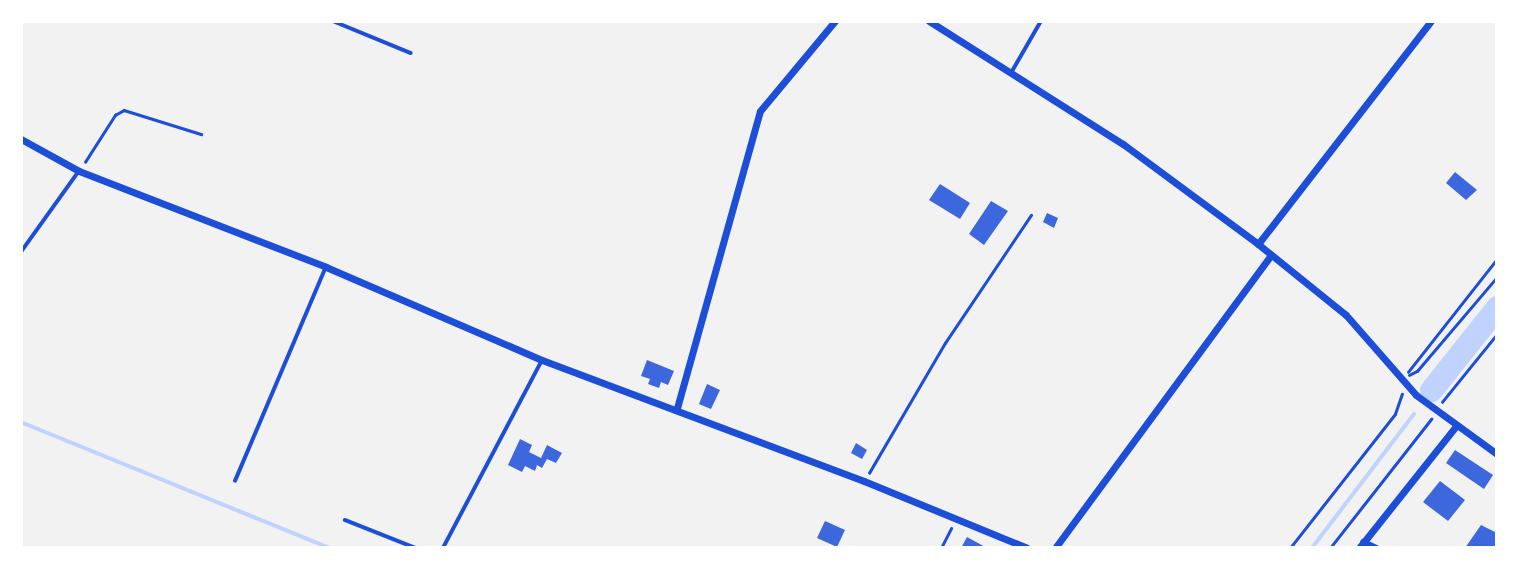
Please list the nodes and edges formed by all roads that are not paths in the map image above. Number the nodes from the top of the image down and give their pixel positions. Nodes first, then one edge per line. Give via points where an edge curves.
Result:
1 (333, 21) edge
2 (835, 21) edge
3 (929, 21) edge
4 (1041, 21) edge
5 (1431, 21) edge
6 (411, 53) dead end
7 (1010, 75) junction
8 (21, 139) edge
9 (79, 171) junction
10 (1258, 244) junction
11 (21, 252) edge
12 (1271, 255) junction
13 (326, 267) junction
14 (542, 360) junction
15 (677, 408) junction
16 (1456, 426) junction
17 (1497, 454) edge
18 (235, 481) dead end
19 (345, 520) dead end
20 (1361, 545) edge
21 (416, 548) edge
22 (443, 548) edge
23 (1027, 548) edge
24 (1055, 548) edge
25 (1376, 548) edge

1 - 6 lane
2 - 15 street via 760,111
3 - 7 street
4 - 7 lane
5 - 10 street
7 - 10 street via 1123,144
8 - 9 street
9 - 11 lane
9 - 13 street
10 - 12 street
12 - 16 street via 1346,315 1416,394
12 - 24 street
13 - 14 street
13 - 18 lane
14 - 15 street
14 - 22 lane
15 - 23 street
16 - 17 street
16 - 20 street
19 - 21 lane
20 - 25 street

